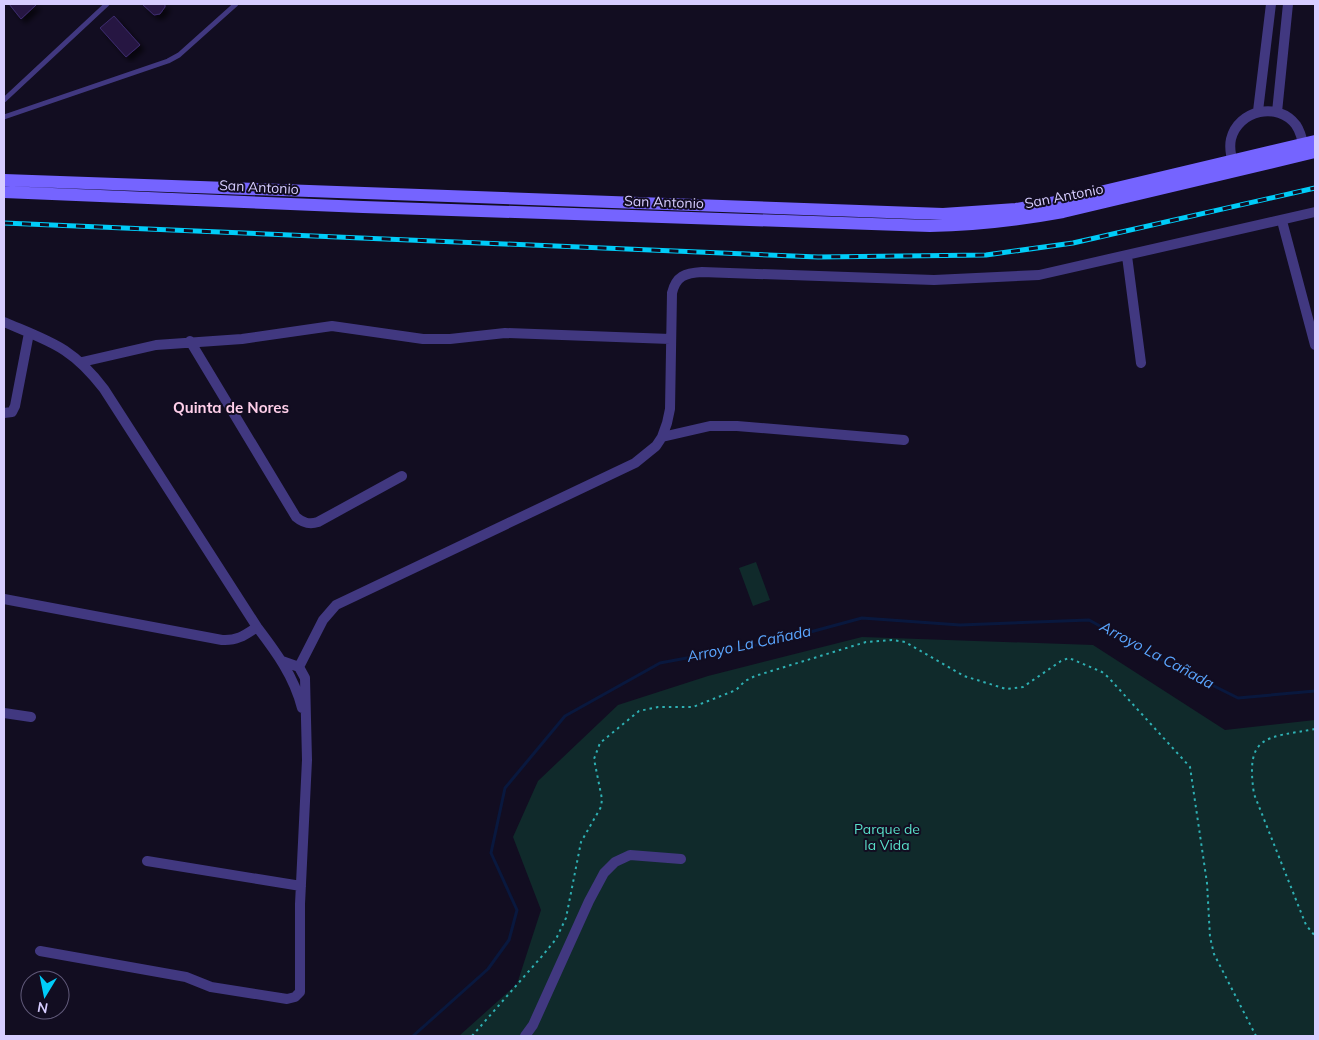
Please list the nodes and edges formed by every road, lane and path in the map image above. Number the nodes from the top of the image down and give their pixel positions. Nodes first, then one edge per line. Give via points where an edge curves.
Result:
1 (107, 4) edge
2 (236, 4) edge
3 (1271, 4) edge
4 (1288, 4) edge
5 (1267, 46) junction
6 (1284, 48) junction
7 (4, 100) edge
8 (1258, 111) junction
9 (1277, 112) junction
10 (4, 117) edge
11 (1310, 148) edge
12 (1234, 166) junction
13 (4, 180) edge
14 (4, 192) edge
15 (1315, 212) edge
16 (1282, 221) junction
17 (1127, 256) junction
18 (4, 322) edge
19 (29, 333) junction
20 (670, 339) junction
21 (190, 341) junction
22 (1315, 346) edge
23 (82, 362) junction
24 (1141, 363) dead end
25 (4, 413) edge
26 (662, 437) junction
27 (904, 440) dead end
28 (402, 476) dead end
29 (4, 599) edge
30 (257, 626) junction
31 (282, 661) junction
32 (299, 668) junction
33 (4, 713) edge
34 (31, 717) dead end
35 (306, 728) junction
36 (1315, 729) edge
37 (681, 859) dead end
38 (146, 861) dead end
39 (301, 886) junction
40 (1315, 936) edge
41 (40, 951) dead end
42 (472, 1036) edge
43 (525, 1036) edge
44 (1256, 1036) edge

1 - 7 lane
2 - 10 lane via 168,62
3 - 5 street
4 - 6 street
5 - 6 street
5 - 8 street
6 - 9 street
8 - 9 street
8 - 12 street via 1244,118 1234,130 1230,146
9 - 11 street via 1296,124
11 - 12 main road, San Antonio
12 - 13 main road, San Antonio via 1053,203 943,214
12 - 14 main road, San Antonio via 1054,214 938,226
15 - 16 street
16 - 17 street
16 - 22 street
17 - 20 street via 1060,272 1004,278 934,280 691,273 674,284
17 - 24 street
18 - 19 street
19 - 23 street via 68,351
19 - 25 street via 15,406 12,412
20 - 21 street via 506,333 423,339 332,326
20 - 26 street via 670,409
21 - 23 street via 156,345
21 - 28 street via 300,521 318,522
23 - 30 street via 104,389
26 - 27 street via 719,426
26 - 32 street via 635,463 336,606 323,620
29 - 30 street via 222,640 242,637
30 - 31 street
31 - 32 street
31 - 35 street via 298,694
32 - 35 street via 304,678
33 - 34 street
35 - 39 street
36 - 40 path via 1270,737 1258,745 1252,756 1251,772 1254,794 1306,925
37 - 43 street via 630,855 615,862 604,873
38 - 39 street
39 - 41 street via 301,986 295,997 287,999 212,987 186,976
42 - 44 path via 556,939 566,918 581,842 601,807 594,759 600,744 639,712 658,707 693,707 736,690 755,676 866,642 892,640 905,642 964,676 1006,689 1023,687 1069,658 1108,677 1190,767 1214,954

